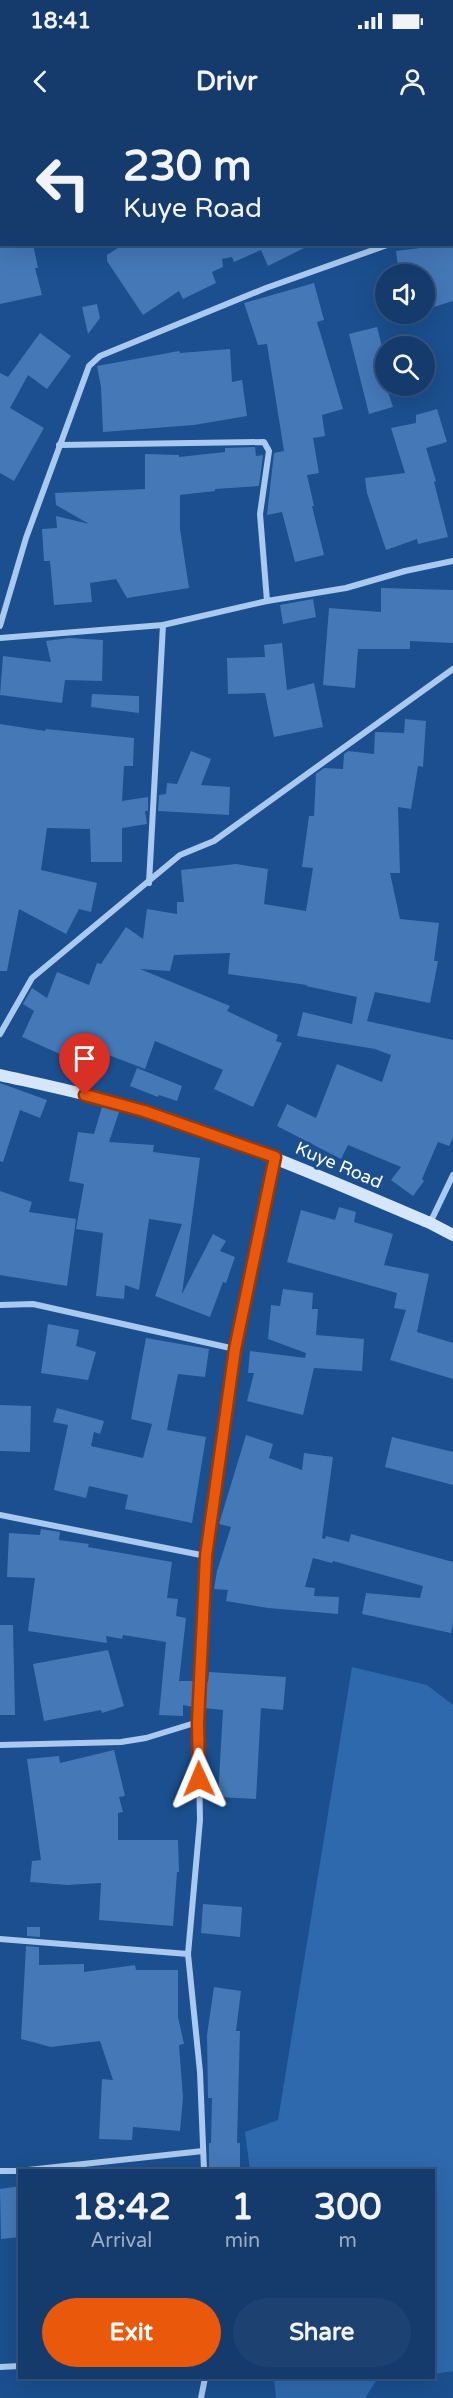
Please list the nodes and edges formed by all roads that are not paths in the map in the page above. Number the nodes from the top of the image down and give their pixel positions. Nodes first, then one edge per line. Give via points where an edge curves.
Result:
1 (384, 246) edge
2 (59, 445) junction
3 (453, 561) edge
4 (267, 601) junction
5 (163, 624) junction
6 (0, 626) edge
7 (0, 638) edge
8 (453, 669) edge
9 (149, 883) junction
10 (0, 1034) edge
11 (0, 1075) edge
12 (275, 1157) junction
13 (453, 1174) edge
14 (430, 1223) junction
15 (453, 1235) edge
16 (0, 1305) edge
17 (235, 1349) junction
18 (0, 1515) edge
19 (206, 1556) junction
20 (198, 1722) junction
21 (0, 1745) edge
22 (0, 1939) edge
23 (188, 1954) junction
24 (203, 2151) junction
25 (37, 2169) edge
26 (204, 2169) edge
27 (0, 2171) edge
28 (18, 2171) edge
29 (18, 2366) edge
30 (0, 2367) edge
31 (205, 2379) edge
32 (201, 2398) edge

1 - 2 street via 266,288 100,356 88,366
2 - 4 street via 264,442 269,451 260,514
2 - 6 street
3 - 4 street via 345,588
4 - 5 street
5 - 7 street
5 - 9 street
8 - 9 street via 214,841 180,855
9 - 10 street via 32,978
11 - 12 street, Kuye Road via 144,1111
12 - 14 street, Kuye Road
12 - 17 street
13 - 14 street
14 - 15 street, Kuye Road
16 - 17 street via 33,1305
17 - 19 street
18 - 19 street
19 - 20 street
20 - 21 street via 121,1742
20 - 23 street via 200,1820
22 - 23 street
23 - 24 street via 200,2072
24 - 25 street
24 - 26 street
27 - 28 street
29 - 30 street
31 - 32 street

